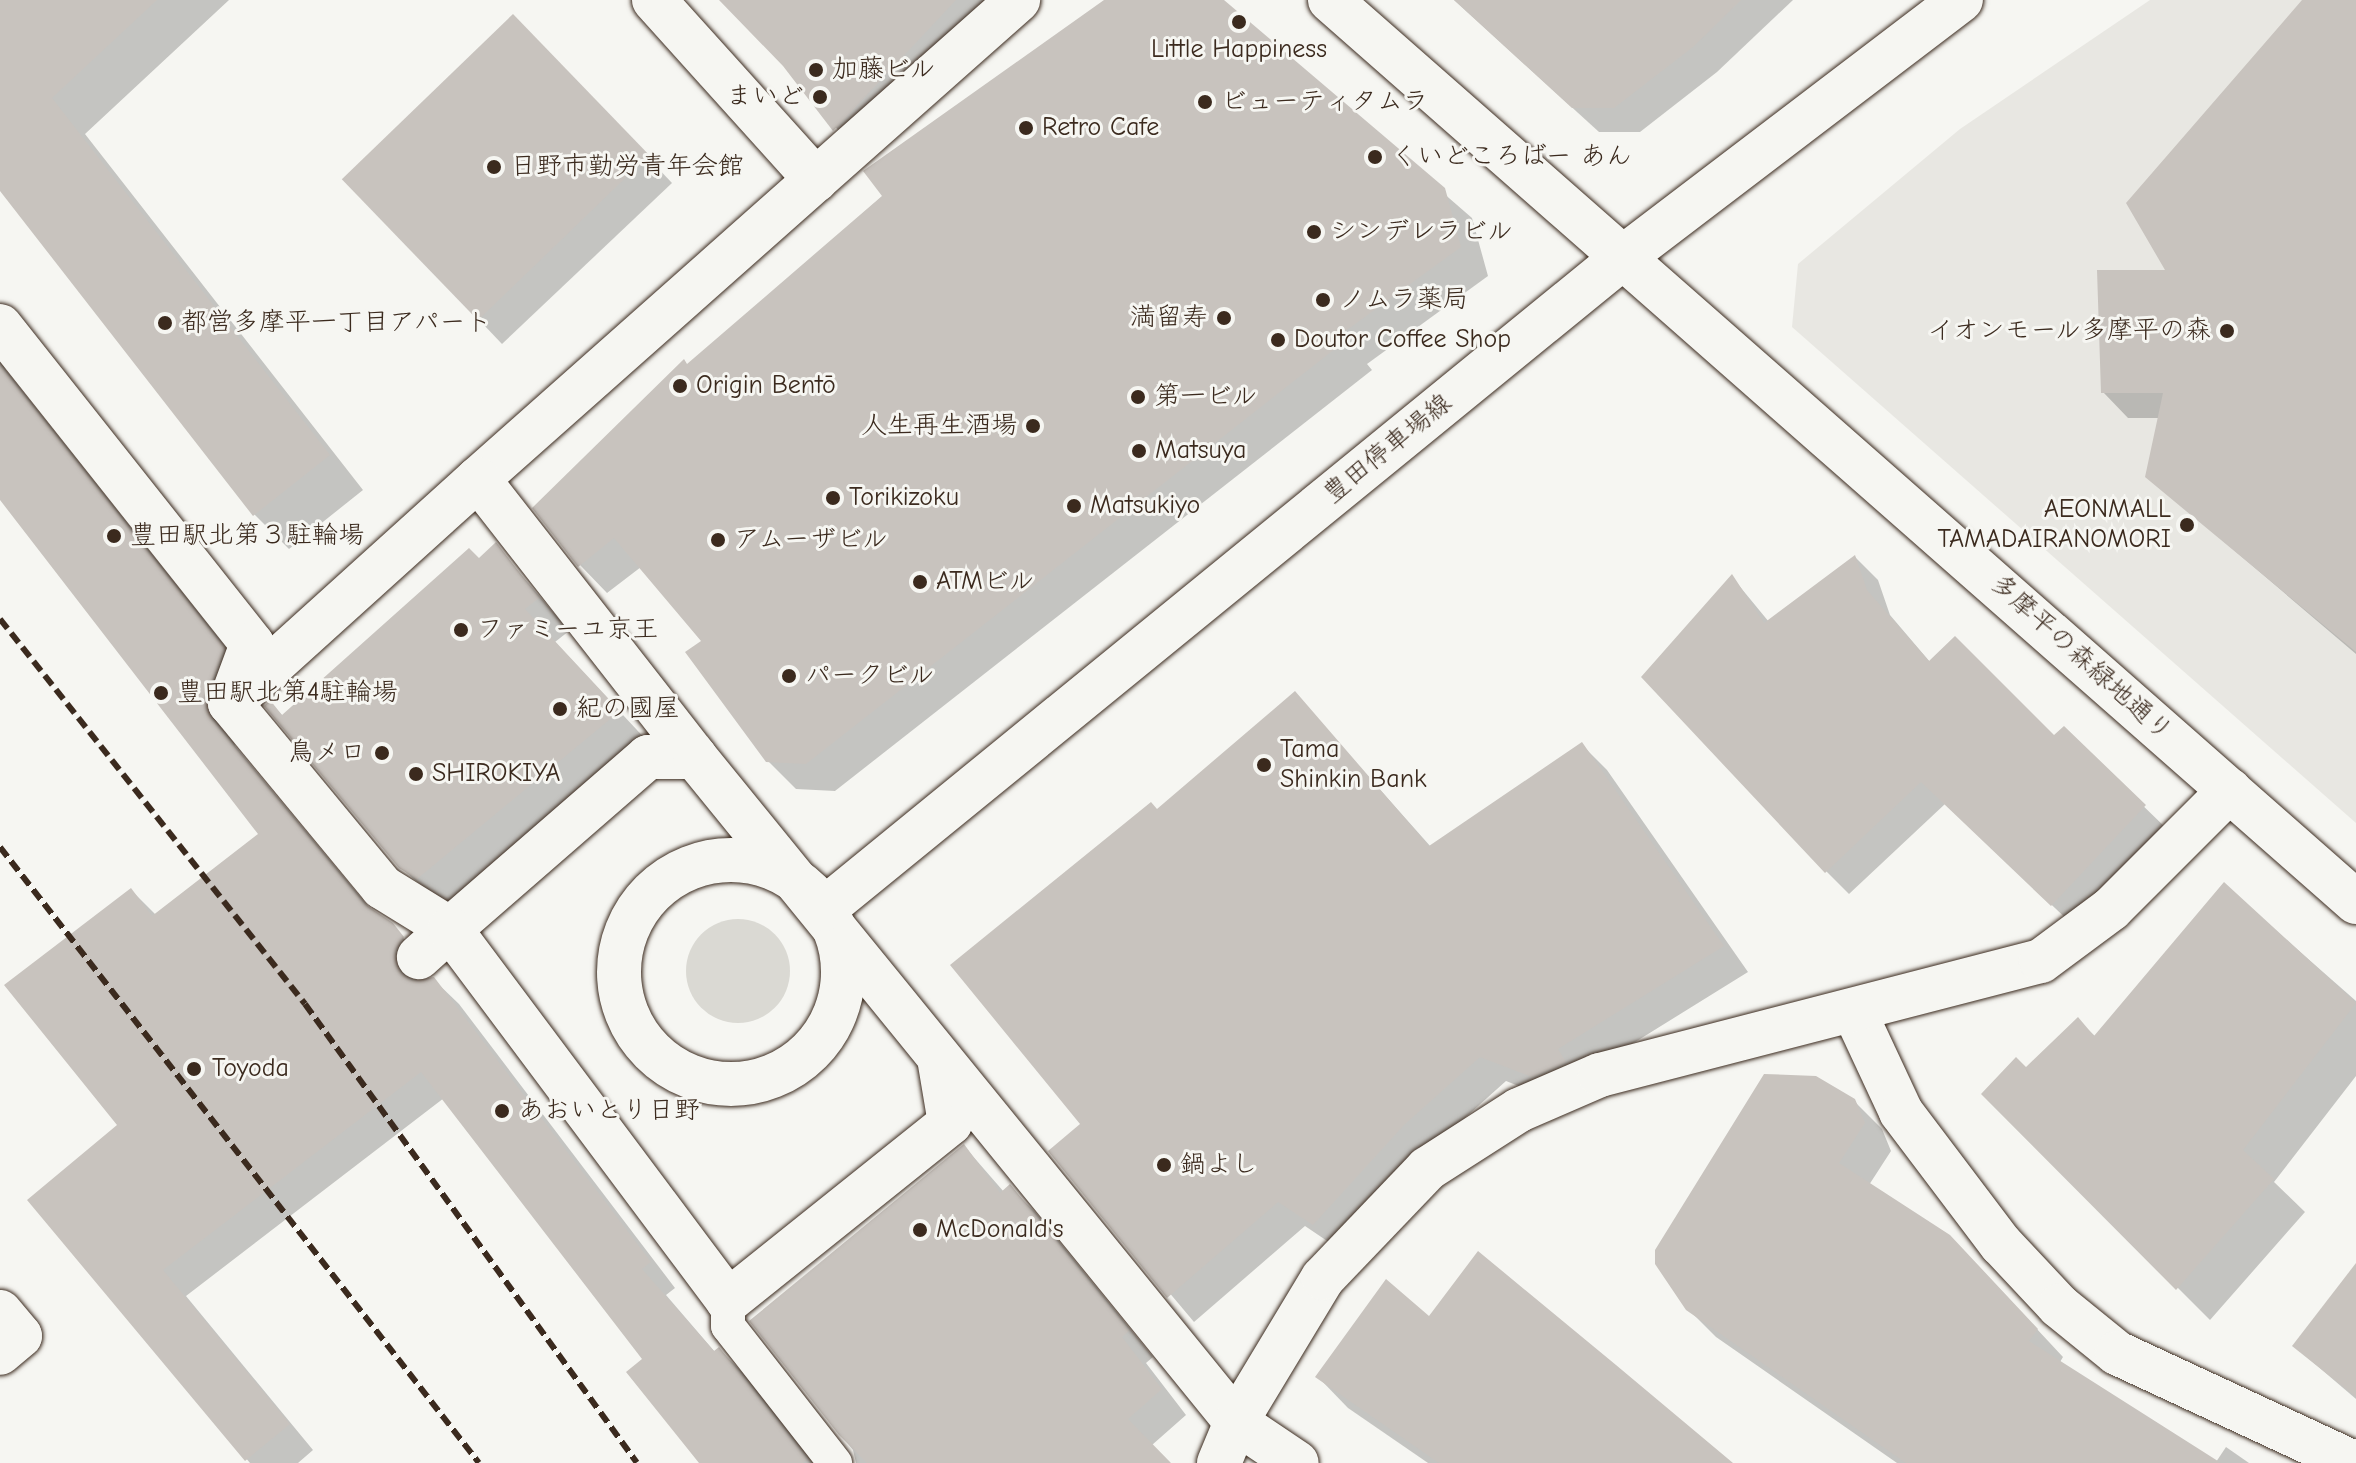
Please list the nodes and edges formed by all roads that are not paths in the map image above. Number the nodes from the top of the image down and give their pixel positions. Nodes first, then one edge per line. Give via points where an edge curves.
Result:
1 (654, 0) edge
2 (1018, 0) edge
3 (1330, 0) edge
4 (1961, 0) edge
5 (816, 180) junction
6 (1626, 255) junction
7 (0, 326) edge
8 (478, 479) junction
9 (230, 703) junction
10 (695, 757) junction
11 (2230, 790) junction
12 (2356, 902) edge
13 (824, 909) junction
14 (434, 943) junction
15 (1854, 1011) junction
16 (939, 1058) junction
17 (728, 1301) junction
18 (0, 1312) edge
19 (0, 1353) edge
20 (1236, 1422) junction
21 (835, 1463) edge
22 (1219, 1463) edge
23 (1297, 1463) edge
24 (2354, 1463) edge

1 - 5 street
2 - 5 street
3 - 6 street, 多摩平の森緑地通り
4 - 6 street, 豊田停車場線
5 - 8 street
6 - 11 street, 多摩平の森緑地通り
6 - 13 street, 豊田停車場線
7 - 9 street via 252,644
8 - 9 street
8 - 10 street
9 - 14 street
10 - 13 street
10 - 14 street via 648,757
11 - 12 street, 多摩平の森緑地通り
11 - 15 street via 2111,909 2041,961
13 - 13 street via 837,933 843,972 832,1020 799,1060 748,1083 708,1083 664,1063 637,1035 618,986 621,946 642,901 672,874 727,858 766,864 801,882
13 - 16 street
14 - 17 street
15 - 20 street via 1600,1075 1519,1110 1427,1169 1323,1278
15 - 24 street via 1901,1112 2001,1244 2059,1306 2117,1353
16 - 17 street via 950,1123
16 - 20 street
17 - 21 lane via 728,1326
18 - 19 street via 20,1336
20 - 22 street
20 - 23 street

